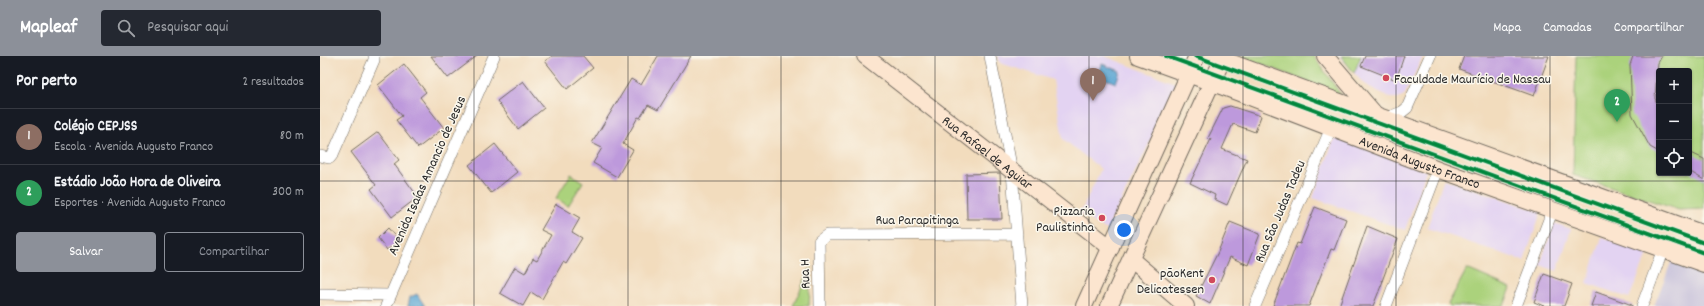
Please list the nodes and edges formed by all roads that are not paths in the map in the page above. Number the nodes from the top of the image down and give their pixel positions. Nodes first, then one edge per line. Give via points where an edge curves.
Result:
1 (494, 56) edge
2 (865, 56) edge
3 (990, 56) edge
4 (1138, 56) edge
5 (1197, 56) edge
6 (1325, 56) edge
7 (1430, 56) edge
8 (1220, 57) edge
9 (374, 58) edge
10 (1189, 74) junction
11 (1211, 82) junction
12 (1380, 116) junction
13 (1331, 128) junction
14 (323, 157) edge
15 (1438, 169) junction
16 (1012, 171) junction
17 (1553, 209) junction
18 (1017, 234) junction
19 (1704, 234) edge
20 (819, 241) joint
21 (1111, 248) junction
22 (1663, 249) junction
23 (1132, 260) junction
24 (1704, 264) edge
25 (320, 294) edge
26 (389, 295) junction
27 (386, 306) edge
28 (820, 306) edge
29 (1022, 306) edge
30 (1084, 306) edge
31 (1110, 306) edge
32 (1186, 306) edge
33 (1255, 306) edge
34 (1386, 306) edge
35 (1516, 306) edge
36 (1642, 306) edge

1 - 26 street, Avenida Isaías Amancio de Jesus
2 - 16 main road, Rua Rafael de Aguiar
3 - 16 street
4 - 10 main road, Avenida Augusto Franco
5 - 10 main road
6 - 12 main road
7 - 12 street via 1407,108 1402,112
8 - 11 main road
8 - 12 main road, Avenida Augusto Franco
9 - 14 street via 333,154 330,158
10 - 11 main road, Avenida Augusto Franco
10 - 21 main road
11 - 13 main road, Avenida Augusto Franco
11 - 23 main road
12 - 19 main road, Avenida Augusto Franco
13 - 15 main road, Avenida Augusto Franco
13 - 33 street, Rua São Judas Tadeu
15 - 17 main road, Avenida Augusto Franco
15 - 34 street
16 - 18 street
16 - 21 main road, Rua Rafael de Aguiar
17 - 22 main road, Avenida Augusto Franco
17 - 35 street
18 - 20 street, Rua Parapitinga via 827,235
18 - 29 street
20 - 28 street, Rua H
21 - 30 main road
22 - 24 main road, Avenida Augusto Franco
22 - 36 street
23 - 31 main road
23 - 32 main road
25 - 26 street
26 - 27 street, Avenida Isaías Amancio de Jesus

